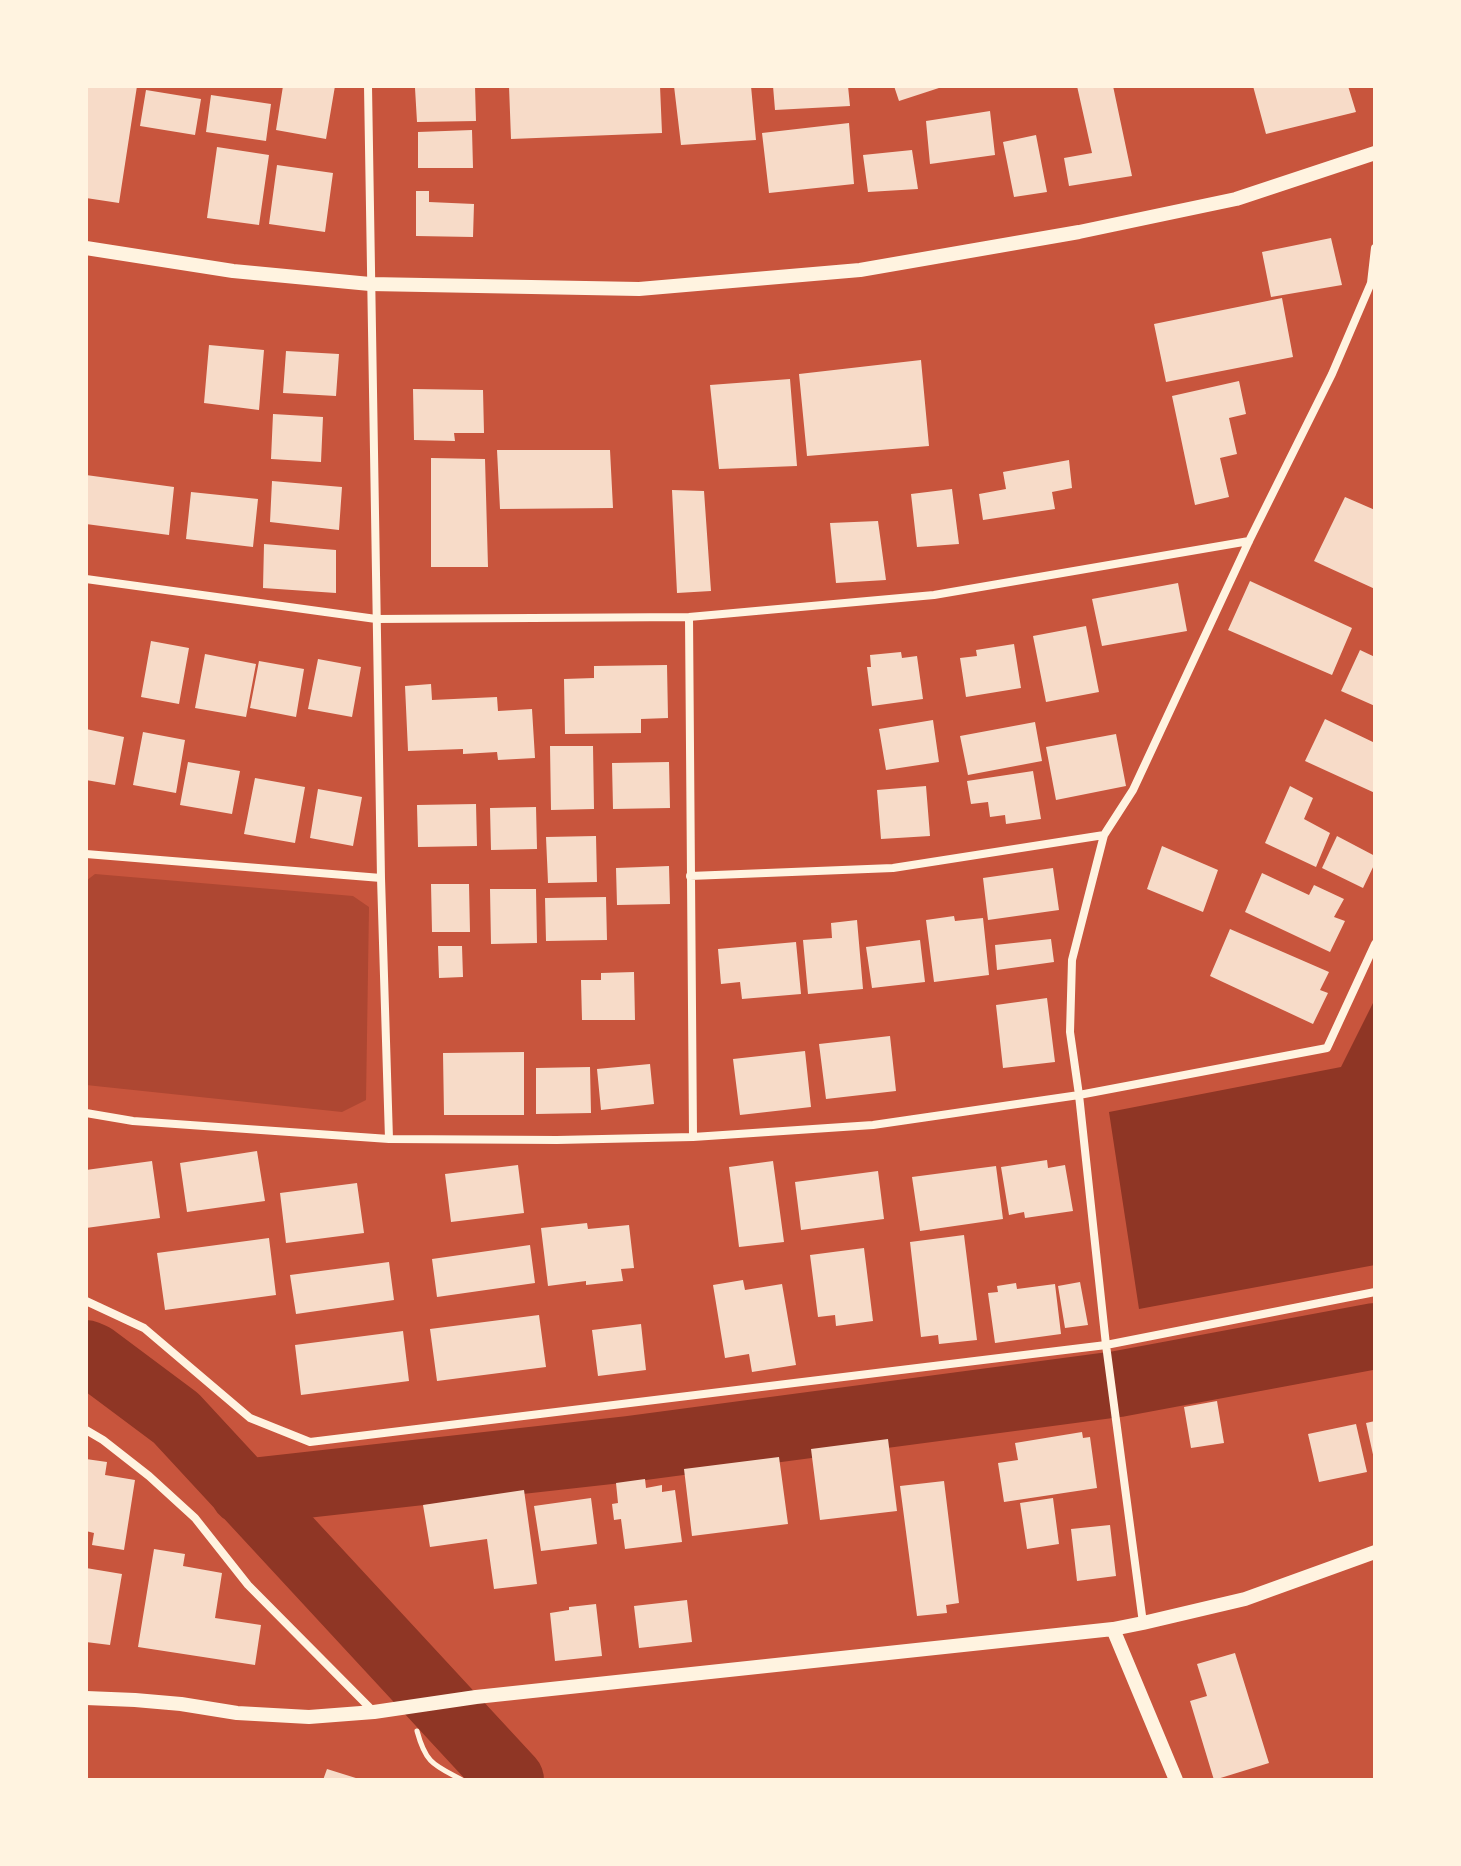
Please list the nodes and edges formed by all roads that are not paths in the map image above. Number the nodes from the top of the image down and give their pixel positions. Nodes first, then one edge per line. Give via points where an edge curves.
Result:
1 (368, 86) edge
2 (1375, 153) edge
3 (86, 248) edge
4 (1375, 248) edge
5 (370, 284) junction
6 (1249, 541) junction
7 (86, 579) edge
8 (689, 617) junction
9 (376, 619) junction
10 (1104, 835) junction
11 (86, 854) edge
12 (690, 876) junction
13 (381, 878) junction
14 (1375, 944) edge
15 (1079, 1095) junction
16 (86, 1113) edge
17 (693, 1137) junction
18 (389, 1139) junction
19 (1375, 1292) edge
20 (86, 1301) edge
21 (1106, 1345) junction
22 (86, 1430) edge
23 (1375, 1552) edge
24 (1143, 1623) junction
25 (1113, 1629) junction
26 (86, 1698) edge
27 (374, 1712) junction
28 (1176, 1780) edge

1 - 5 street
2 - 5 street via 1236,199 860,270 639,289
3 - 5 street via 233,271
4 - 6 street via 1371,283 1332,374
5 - 9 street
6 - 8 street via 934,595
6 - 10 street via 1133,790
7 - 9 street
8 - 9 street
8 - 12 street
9 - 13 street
10 - 12 street via 893,868
10 - 15 street via 1072,960 1070,1032
11 - 13 street
12 - 17 street
13 - 18 street
14 - 15 street via 1327,1048
15 - 17 street via 873,1125
15 - 21 street
16 - 18 street
17 - 18 street
19 - 21 street
20 - 21 street via 144,1328 250,1418 310,1442
21 - 24 street
22 - 27 street via 195,1518 248,1585
23 - 24 street via 1245,1599
24 - 25 street
25 - 27 street
25 - 28 street
26 - 27 street via 309,1717

